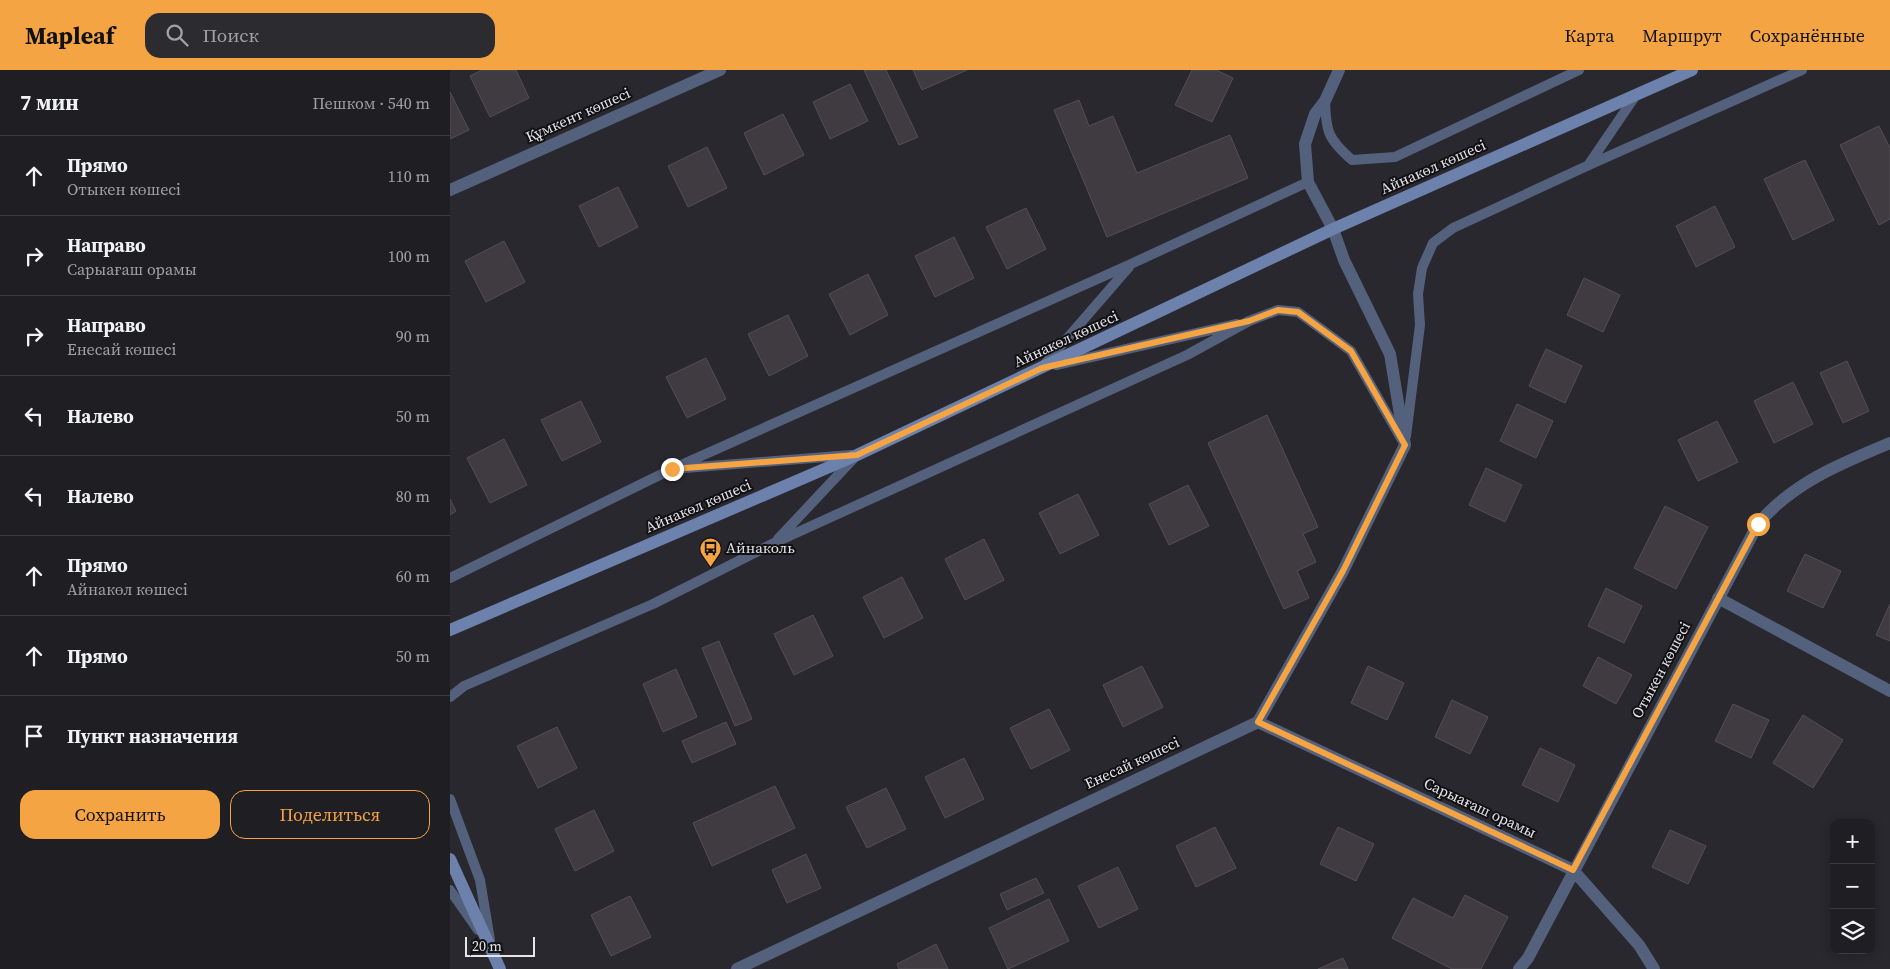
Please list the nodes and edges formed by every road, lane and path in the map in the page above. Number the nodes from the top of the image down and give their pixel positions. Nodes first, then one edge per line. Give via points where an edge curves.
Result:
1 (720, 70) edge
2 (1339, 70) edge
3 (1579, 70) edge
4 (1692, 70) edge
5 (1802, 70) edge
6 (1636, 95) junction
7 (1325, 101) junction
8 (1589, 165) junction
9 (1308, 182) junction
10 (450, 190) edge
11 (1333, 229) junction
12 (1131, 264) junction
13 (1249, 321) junction
14 (1042, 368) junction
15 (1890, 443) edge
16 (1405, 445) junction
17 (857, 455) junction
18 (672, 469) junction
19 (774, 543) junction
20 (450, 578) edge
21 (1718, 598) junction
22 (450, 630) edge
23 (1890, 691) edge
24 (450, 698) edge
25 (1258, 722) junction
26 (450, 799) edge
27 (450, 859) edge
28 (1573, 870) junction
29 (450, 890) edge
30 (492, 951) junction
31 (500, 969) edge
32 (737, 969) edge
33 (1519, 969) edge
34 (1654, 969) edge

1 - 10 street, Құмкент көшесі
2 - 7 street
3 - 7 lane via 1395,157 1352,160 1336,146 1326,126
4 - 6 main road, Айнакөл көшесі
5 - 8 lane
6 - 8 lane
6 - 11 main road, Айнакөл көшесі
7 - 9 street via 1315,114 1305,144
8 - 16 lane via 1453,228 1433,243 1422,268 1418,294 1420,325
9 - 11 street
9 - 12 lane
11 - 14 main road, Айнакөл көшесі
11 - 16 street via 1344,260 1390,354
12 - 14 lane
12 - 18 lane
13 - 14 lane
13 - 16 lane via 1278,310 1298,312 1351,351
13 - 19 lane via 1187,355
14 - 17 main road, Айнакөл көшесі
15 - 21 street, Отыкен көшесі via 1836,466 1790,493 1758,524
16 - 25 street via 1343,571
17 - 18 lane
17 - 19 lane
17 - 22 main road, Айнакөл көшесі
18 - 20 lane
19 - 24 lane via 653,604 464,686
21 - 23 street
21 - 28 street, Отыкен көшесі
25 - 28 street, Сарыағаш орамы
25 - 32 street, Енесай көшесі
26 - 30 lane via 480,880
27 - 30 main road
28 - 33 street, Отыкен көшесі via 1528,958
28 - 34 street, Сарыағаш орамы via 1639,945
29 - 30 lane
30 - 31 main road

